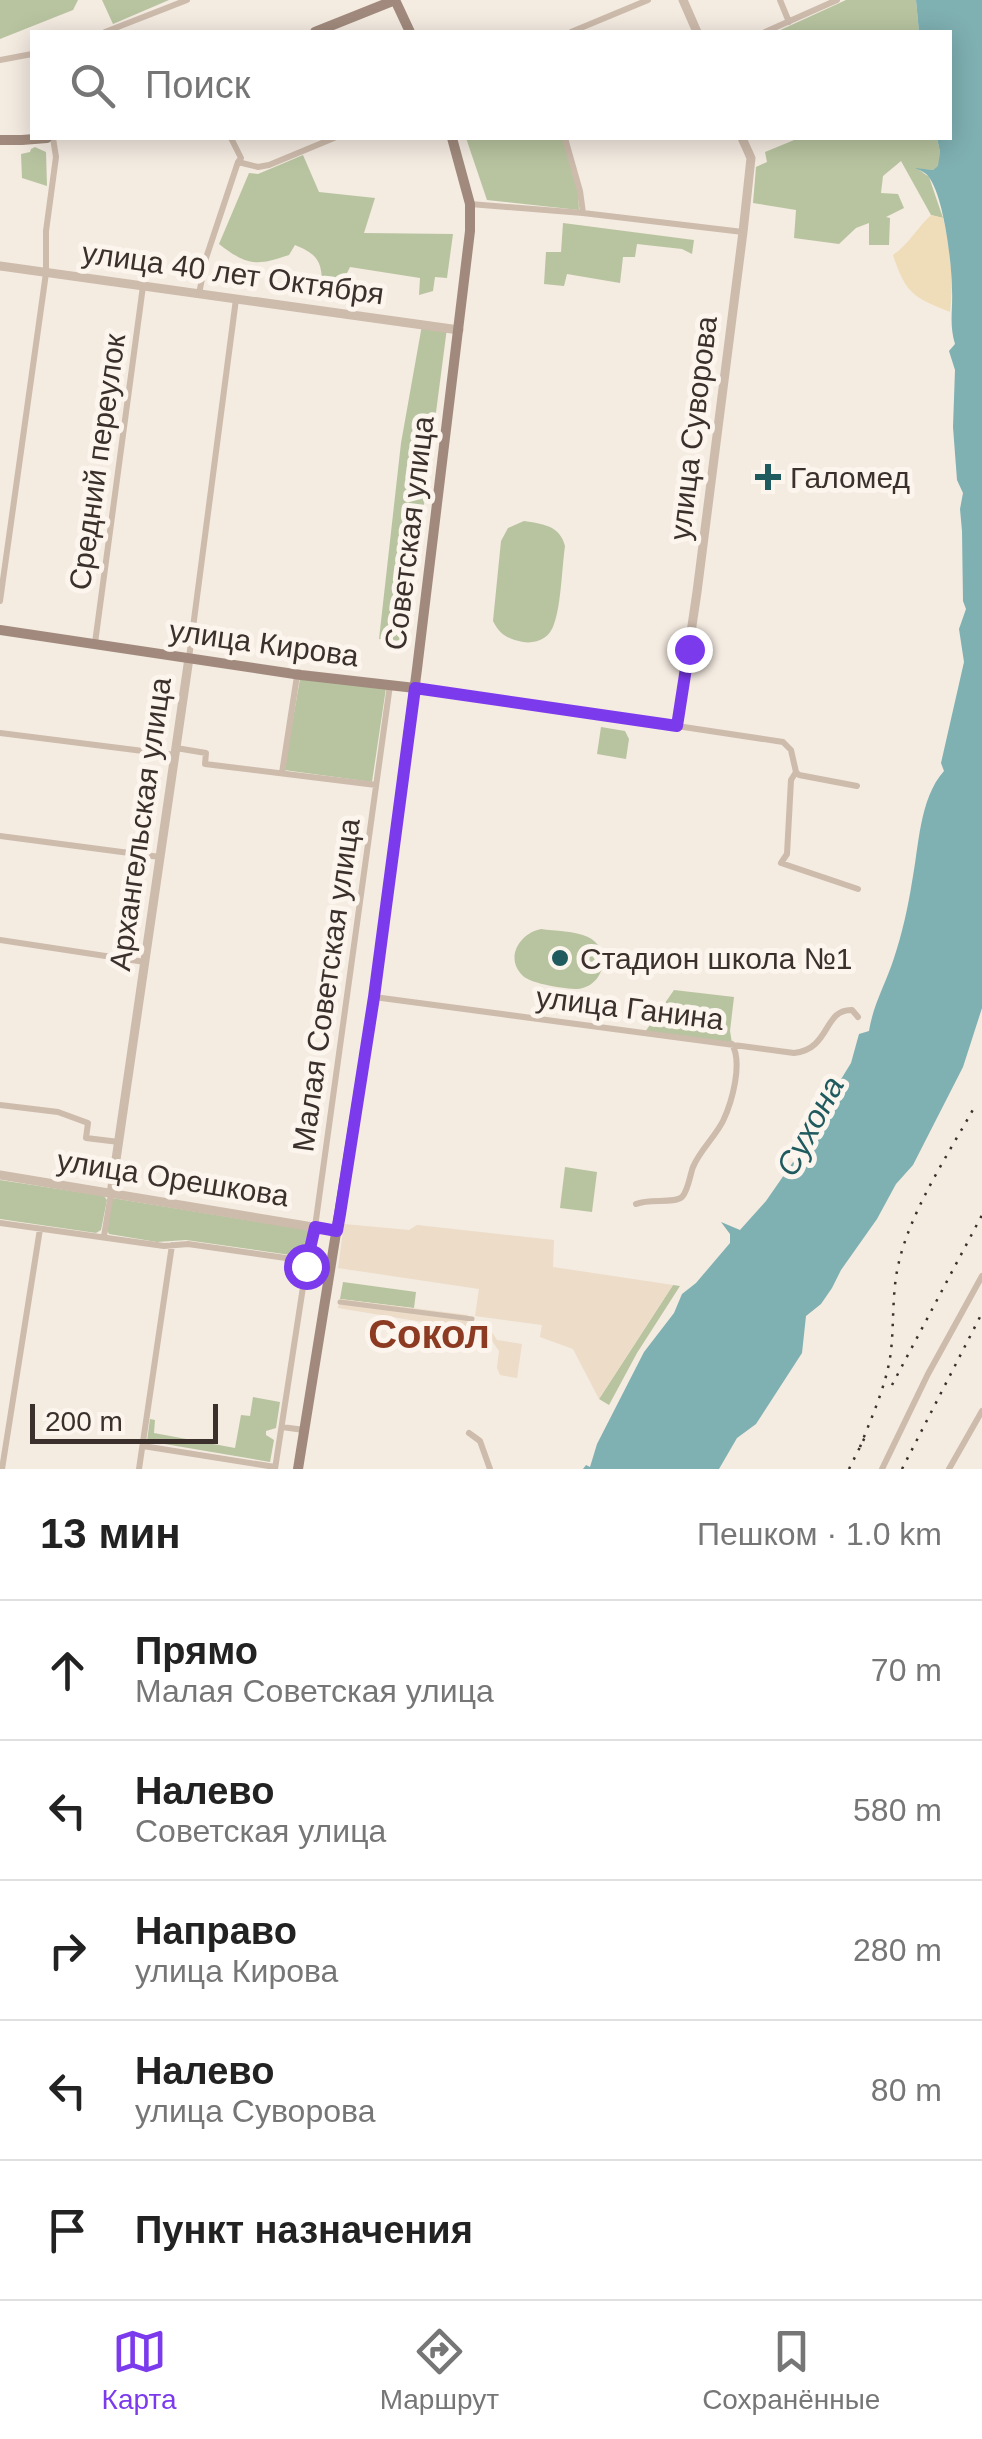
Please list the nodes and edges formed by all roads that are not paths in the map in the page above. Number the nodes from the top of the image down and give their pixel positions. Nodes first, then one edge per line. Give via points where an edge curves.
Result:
1 (187, 0) edge
2 (395, 0) edge
3 (648, 0) edge
4 (683, 0) edge
5 (780, 0) edge
6 (837, 0) edge
7 (790, 22) junction
8 (109, 30) edge
9 (320, 30) edge
10 (409, 30) edge
11 (576, 30) edge
12 (695, 30) edge
13 (770, 30) edge
14 (30, 54) edge
15 (0, 60) edge
16 (30, 139) edge
17 (0, 140) edge
18 (51, 140) edge
19 (232, 140) edge
20 (329, 140) edge
21 (453, 140) edge
22 (566, 140) edge
23 (743, 140) edge
24 (238, 162) junction
25 (470, 204) junction
26 (583, 213) junction
27 (743, 232) junction
28 (0, 266) edge
29 (46, 272) junction
30 (143, 286) junction
31 (198, 294) junction
32 (236, 299) junction
33 (459, 330) junction
34 (0, 601) edge
35 (0, 630) edge
36 (95, 643) junction
37 (189, 658) junction
38 (297, 674) junction
39 (390, 685) junction
40 (415, 688) junction
41 (677, 726) junction
42 (0, 733) edge
43 (176, 752) junction
44 (796, 772) junction
45 (282, 773) junction
46 (376, 785) junction
47 (857, 786) dead end
48 (0, 836) edge
49 (162, 858) junction
50 (858, 889) dead end
51 (0, 940) edge
52 (146, 962) junction
53 (374, 997) junction
54 (858, 1017) dead end
55 (732, 1044) junction
56 (0, 1105) edge
57 (120, 1142) junction
58 (0, 1175) edge
59 (111, 1194) junction
60 (636, 1204) dead end
61 (0, 1223) edge
62 (315, 1227) junction
63 (40, 1229) junction
64 (337, 1231) junction
65 (104, 1236) junction
66 (172, 1246) junction
67 (308, 1260) junction
68 (982, 1276) edge
69 (340, 1302) dead end
70 (472, 1319) dead end
71 (982, 1411) edge
72 (282, 1426) junction
73 (304, 1430) junction
74 (469, 1433) dead end
75 (143, 1446) junction
76 (275, 1468) edge
77 (2, 1469) edge
78 (139, 1469) edge
79 (298, 1469) edge
80 (490, 1469) edge
81 (882, 1469) edge
82 (949, 1469) edge

1 - 8 street
2 - 9 main road
2 - 10 main road
3 - 11 street
4 - 12 street
5 - 7 street
6 - 7 street
7 - 13 street
14 - 15 street
16 - 17 main road
18 - 29 street via 56,157
19 - 24 street
20 - 24 street via 258,167
21 - 25 main road, Советская улица
22 - 26 street
23 - 27 street, улица Суворова via 751,158
24 - 31 street
25 - 26 street
25 - 33 main road, Советская улица
26 - 27 street
27 - 41 street, улица Суворова
28 - 29 street, улица 40 лет Октября
29 - 30 street, улица 40 лет Октября
29 - 34 street
30 - 31 street, улица 40 лет Октября
30 - 36 street, Средний переулок
31 - 32 street, улица 40 лет Октября
32 - 33 street, улица 40 лет Октября
32 - 37 street, Архангельская улица
33 - 40 main road, Советская улица
35 - 36 main road, улица Кирова
36 - 37 main road, улица Кирова
37 - 38 main road, улица Кирова
37 - 43 street, Архангельская улица
38 - 39 main road, улица Кирова
38 - 45 street
39 - 40 main road, улица Кирова
39 - 46 street, Малая Советская улица
40 - 41 street, улица Кирова
40 - 53 main road, Советская улица
41 - 44 street, улица Кирова via 783,742
42 - 43 street
43 - 45 street via 206,753 205,764
43 - 49 street, Архангельская улица
44 - 47 street
44 - 50 street via 781,863
45 - 46 street
46 - 62 street, Малая Советская улица
48 - 49 street
49 - 52 street, Архангельская улица
51 - 52 street
52 - 57 street, Архангельская улица
53 - 55 street, улица Ганина
53 - 64 main road, Советская улица
54 - 55 street, улица Ганина via 843,1010 822,1040 800,1053
55 - 60 street via 738,1059 723,1120 684,1194
56 - 57 street via 58,1112 88,1123 86,1138
57 - 59 street, Архангельская улица
58 - 59 street, улица Орешкова
59 - 62 street, улица Орешкова
59 - 65 street, Архангельская улица
61 - 63 street, улица Орешкова
62 - 64 street, улица Орешкова
62 - 67 street, Малая Советская улица
63 - 65 street, улица Орешкова
63 - 77 street
64 - 73 main road, Советская улица
65 - 66 street, улица Орешкова
66 - 67 street, улица Орешкова
66 - 75 street
67 - 72 street, Малая Советская улица
68 - 81 street
69 - 70 street
71 - 82 street
72 - 73 street
72 - 76 street, Малая Советская улица
73 - 79 main road, Советская улица
74 - 80 street via 480,1440
75 - 76 street, Малая Советская улица
75 - 78 street

